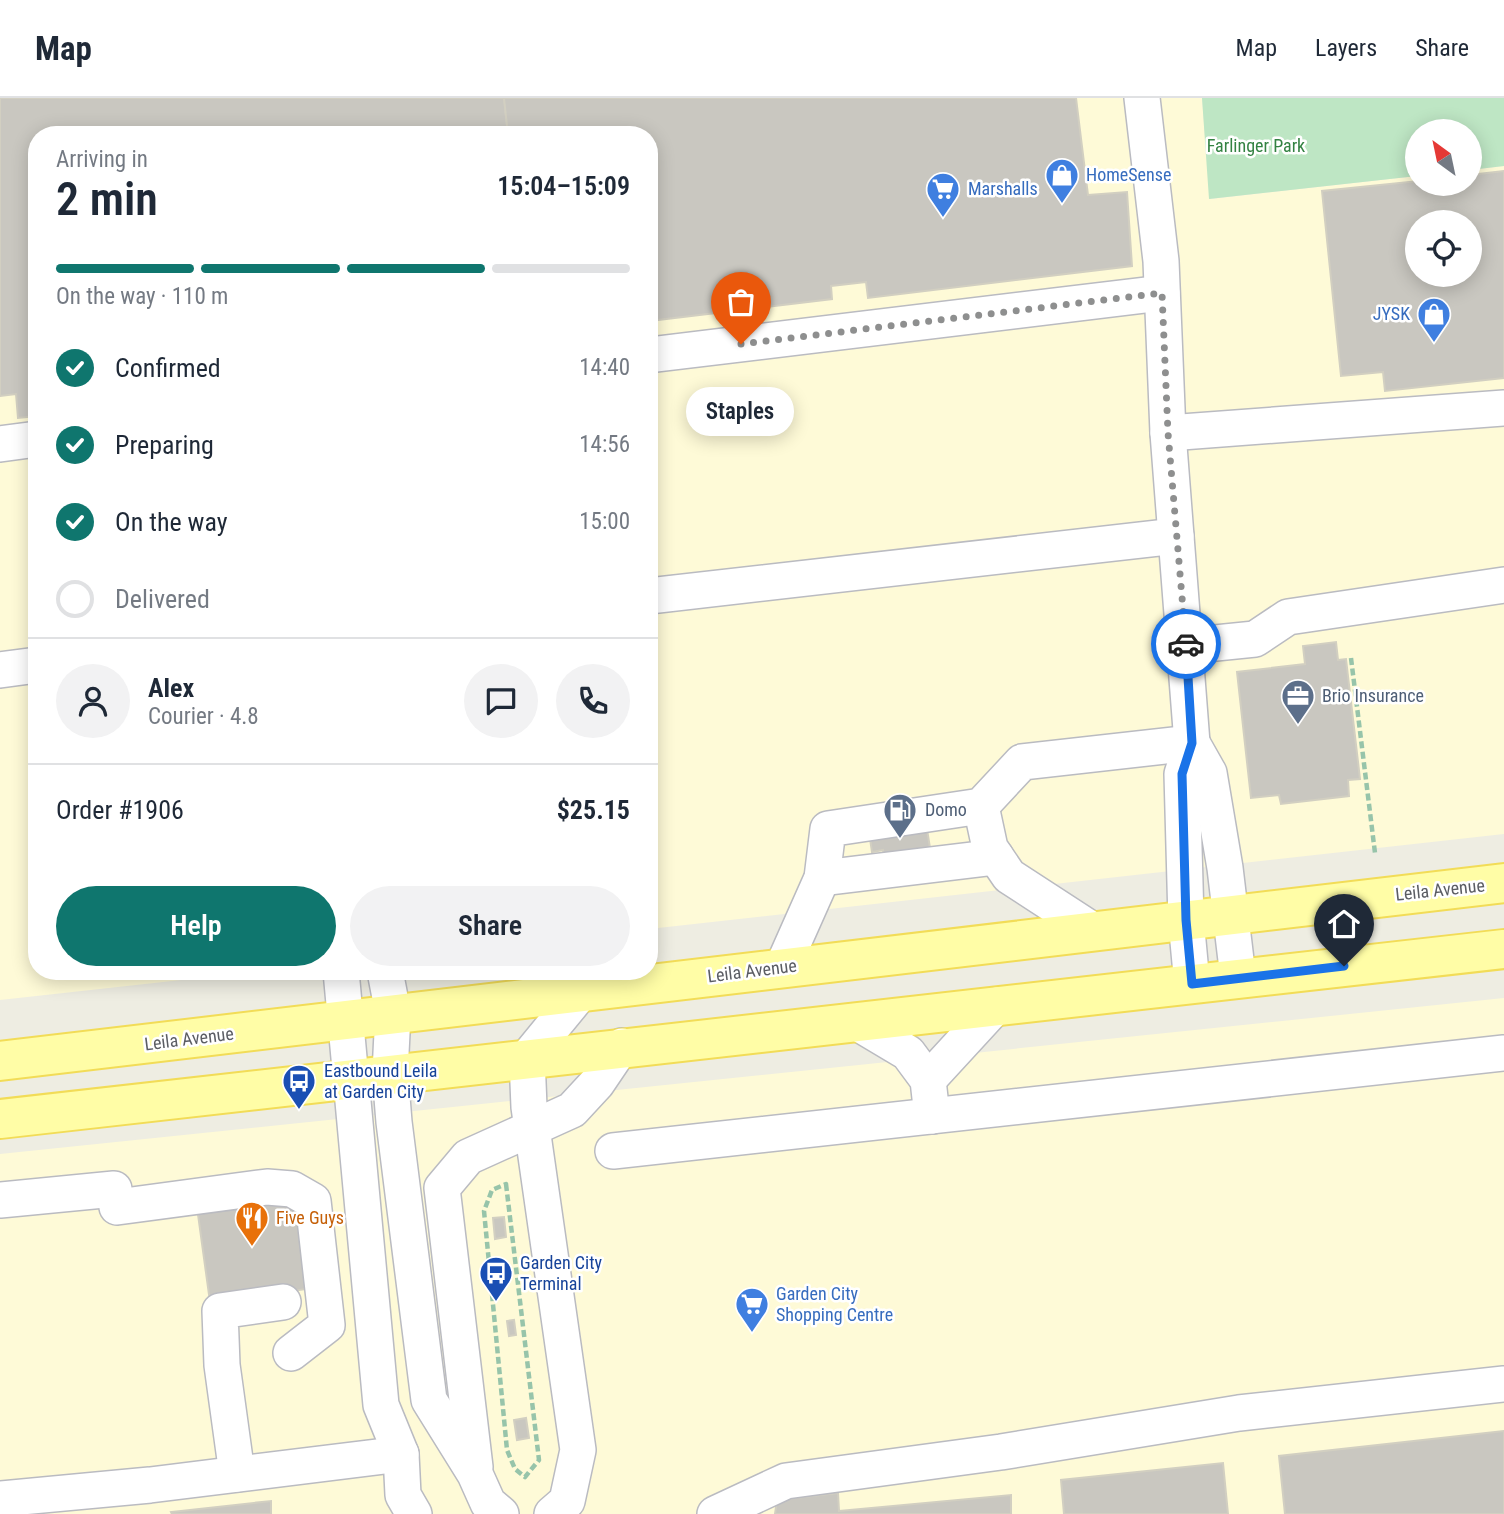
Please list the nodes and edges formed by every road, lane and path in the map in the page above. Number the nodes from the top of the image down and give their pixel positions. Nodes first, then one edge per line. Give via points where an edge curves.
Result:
1 (1142, 98) edge
2 (1162, 293) junction
3 (658, 354) edge
4 (1504, 408) edge
5 (1168, 433) junction
6 (28, 440) edge
7 (0, 444) edge
8 (1176, 536) junction
9 (1504, 585) edge
10 (658, 595) edge
11 (1186, 646) junction
12 (1351, 659) dead end
13 (28, 666) edge
14 (0, 670) edge
15 (1192, 743) junction
16 (981, 806) junction
17 (1375, 853) dead end
18 (996, 856) junction
19 (822, 878) junction
20 (1504, 883) edge
21 (1228, 914) junction
22 (1186, 920) junction
23 (1092, 930) junction
24 (1504, 949) edge
25 (782, 968) junction
26 (1238, 977) junction
27 (342, 980) edge
28 (387, 980) edge
29 (1192, 984) junction
30 (582, 991) junction
31 (997, 1006) junction
32 (393, 1013) junction
33 (347, 1021) junction
34 (856, 1022) junction
35 (622, 1046) junction
36 (1504, 1053) edge
37 (527, 1058) junction
38 (0, 1061) edge
39 (390, 1073) junction
40 (349, 1078) junction
41 (928, 1080) junction
42 (932, 1116) junction
43 (0, 1119) edge
44 (533, 1126) junction
45 (613, 1151) dead end
46 (0, 1200) edge
47 (283, 1302) dead end
48 (291, 1353) dead end
49 (1504, 1384) edge
50 (401, 1454) junction
51 (237, 1474) junction
52 (475, 1474) junction
53 (525, 1477) joint
54 (0, 1499) edge
55 (414, 1514) edge
56 (501, 1514) edge
57 (552, 1514) edge
58 (715, 1514) edge

1 - 2 lane
2 - 3 lane
2 - 5 lane
4 - 5 lane
5 - 8 lane
6 - 7 lane
8 - 10 lane
8 - 11 lane
9 - 11 lane via 1288,617 1255,639
11 - 15 lane
12 - 17 path
13 - 14 lane
15 - 16 lane via 1022,762
15 - 21 lane via 1209,773
15 - 22 lane via 1182,774
16 - 18 lane
16 - 19 lane via 828,829
18 - 19 lane
18 - 23 lane via 1009,876
19 - 25 lane
20 - 21 main road, Leila Avenue
21 - 22 main road, Leila Avenue
21 - 26 lane
22 - 23 main road, Leila Avenue
22 - 29 lane
23 - 25 main road, Leila Avenue
24 - 26 main road
25 - 30 main road, Leila Avenue
26 - 29 main road
27 - 33 lane
28 - 32 lane
29 - 31 main road
30 - 32 main road, Leila Avenue
30 - 37 lane
31 - 34 main road
31 - 41 lane
32 - 33 main road, Leila Avenue
32 - 39 lane
33 - 38 main road, Leila Avenue
33 - 40 lane
34 - 35 main road
34 - 41 lane via 908,1054
35 - 37 main road
35 - 44 lane via 572,1110
36 - 42 lane
37 - 39 main road
37 - 44 lane
39 - 40 main road
39 - 52 lane via 429,1400
40 - 43 main road
40 - 50 lane via 380,1405
41 - 42 lane
42 - 45 lane
44 - 52 lane via 468,1157 442,1188
44 - 57 lane via 578,1450 567,1502
46 - 48 lane via 292,1189 313,1201 327,1325
47 - 51 lane via 219,1311
49 - 58 lane via 1239,1413 786,1481
50 - 51 lane
50 - 55 lane via 403,1494
51 - 54 lane
52 - 56 lane via 488,1503
53 - 53 path via 515,1469 507,1450 484,1211 492,1190 506,1184 539,1460

